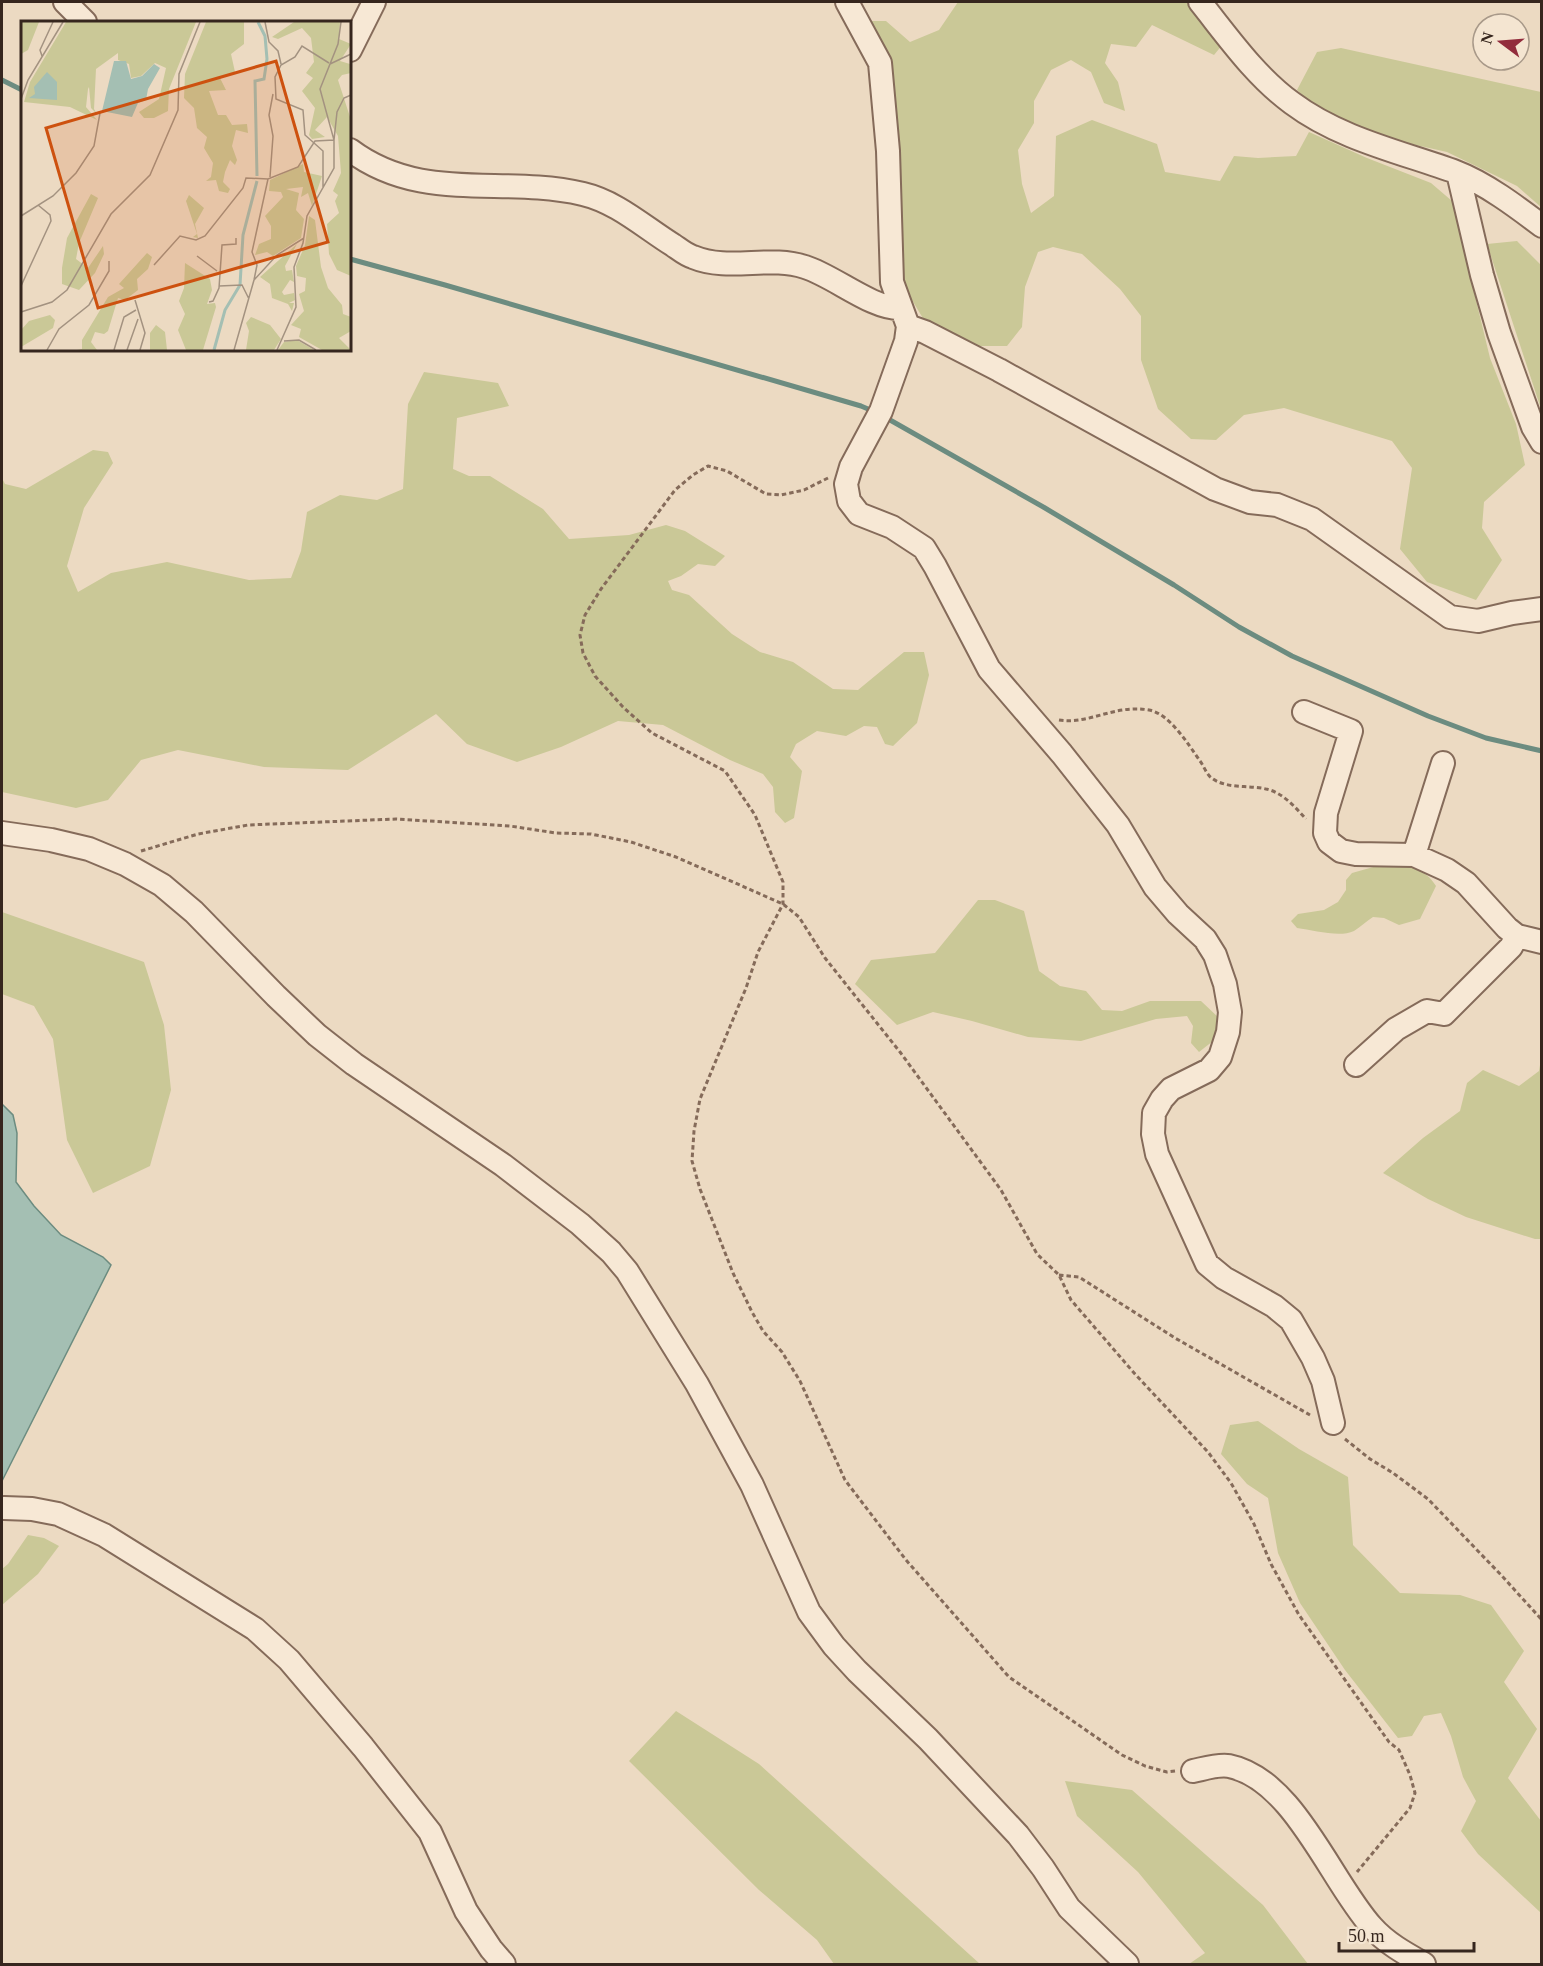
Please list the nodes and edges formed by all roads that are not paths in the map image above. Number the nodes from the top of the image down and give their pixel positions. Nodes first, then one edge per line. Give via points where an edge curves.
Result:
1 (65, 2) edge
2 (374, 2) edge
3 (847, 2) edge
4 (1209, 5) edge
5 (84, 21) edge
6 (351, 48) edge
7 (351, 151) edge
8 (1458, 173) junction
9 (1542, 226) edge
10 (904, 317) junction
11 (1542, 442) edge
12 (1542, 609) edge
13 (1304, 712) dead end
14 (1443, 763) dead end
15 (2, 833) edge
16 (1414, 855) junction
17 (1517, 936) junction
18 (1542, 942) edge
19 (1356, 1065) dead end
20 (1333, 1423) road end
21 (4, 1508) dead end
22 (1192, 1771) road end
23 (504, 1965) edge
24 (1127, 1965) edge
25 (1424, 1965) edge

1 - 5 street
2 - 6 street
3 - 10 street via 880,63 888,151 892,282
4 - 8 street via 1256,71 1292,104 1375,146
7 - 10 street via 386,172 435,185 554,189 599,199 692,257 716,263 805,267
8 - 9 street via 1497,194
8 - 11 street via 1499,333
10 - 12 street via 1215,489 1250,502 1277,505 1312,519 1450,617 1478,621
10 - 20 street via 906,341 879,416 851,467 846,484 849,501 859,514 892,527 924,548 989,669 1118,825 1155,887 1205,939 1215,955 1230,1012 1228,1032 1220,1057 1209,1070 1171,1089 1154,1113 1157,1154 1207,1264 1291,1320 1323,1381
13 - 16 street via 1351,731 1326,813 1325,834 1329,842 1341,851 1356,854
14 - 16 street
15 - 24 street via 89,849 162,885 317,1035 503,1165 611,1252 627,1271 697,1384 752,1485 809,1612 857,1671 928,1739 1018,1835 1069,1908
16 - 17 street via 1466,883
17 - 18 street
17 - 19 street via 1511,947 1444,1014 1427,1011 1396,1029
21 - 23 street via 58,1514 104,1535 255,1629 296,1669 430,1832 466,1911
22 - 25 street via 1227,1765 1247,1772 1272,1789 1298,1819 1372,1928

